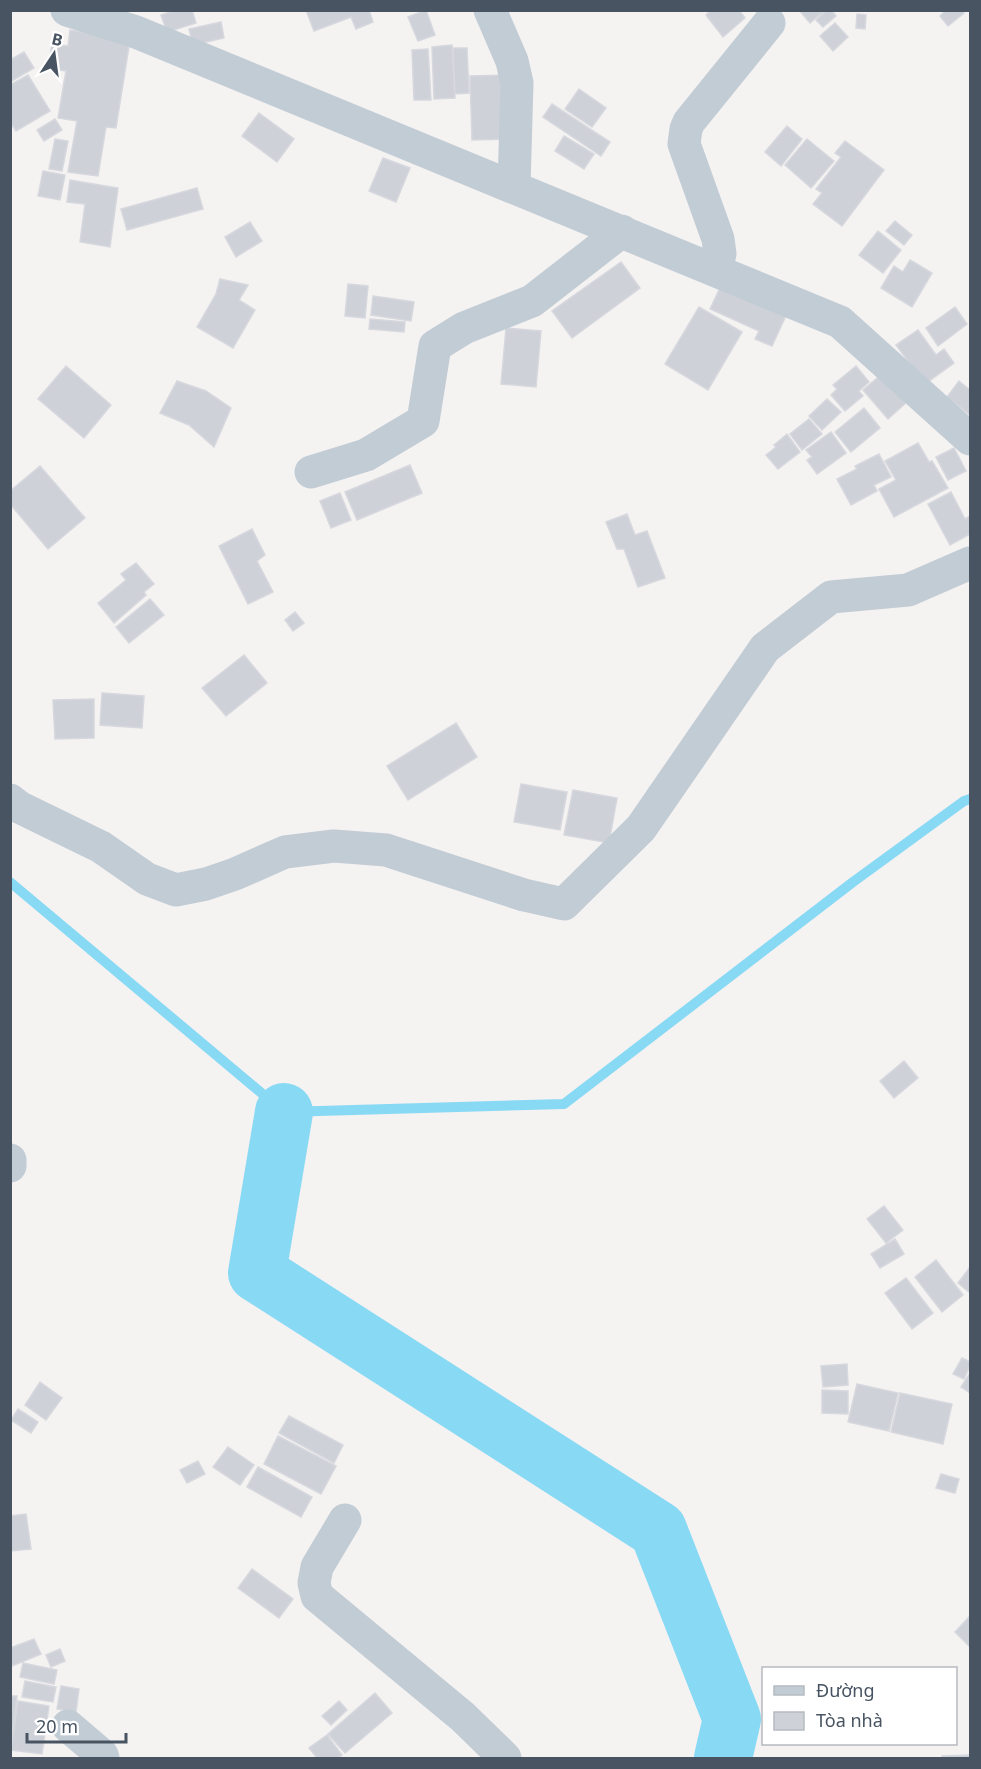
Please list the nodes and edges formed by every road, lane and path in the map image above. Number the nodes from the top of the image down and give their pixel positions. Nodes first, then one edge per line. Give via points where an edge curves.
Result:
1 (67, 10) edge
2 (490, 10) edge
3 (769, 23) dead end
4 (514, 187) junction
5 (622, 231) junction
6 (715, 270) junction
7 (970, 440) edge
8 (311, 472) dead end
9 (970, 563) edge
10 (10, 800) edge
11 (10, 1160) edge
12 (10, 1166) edge
13 (345, 1520) dead end
14 (68, 1726) dead end
15 (103, 1758) edge
16 (505, 1758) edge

1 - 4 street via 136,32
2 - 4 street via 517,83
3 - 6 street via 686,129 684,144 720,246
4 - 5 street
5 - 6 street
5 - 8 street via 532,301 464,328 435,346 423,421 366,455
6 - 7 street via 840,322
9 - 10 street via 908,590 831,597 765,648 641,828 564,904 386,850 334,846 285,852 216,881 176,890 147,879 101,847
11 - 12 street
13 - 16 street via 318,1567 314,1583 317,1596 463,1717
14 - 15 street

